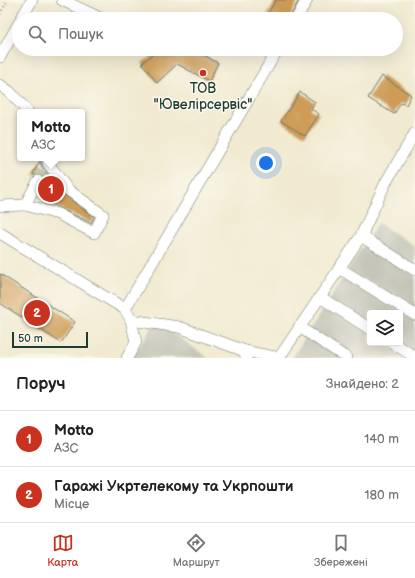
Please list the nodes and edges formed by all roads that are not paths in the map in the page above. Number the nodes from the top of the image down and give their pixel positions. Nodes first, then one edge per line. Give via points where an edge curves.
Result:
1 (32, 0) edge
2 (62, 0) edge
3 (307, 0) edge
4 (25, 12) edge
5 (86, 12) edge
6 (300, 12) edge
7 (12, 36) edge
8 (274, 56) edge
9 (0, 57) edge
10 (0, 85) edge
11 (25, 109) edge
12 (415, 133) edge
13 (47, 163) edge
14 (38, 181) tunnel mouth
15 (25, 204) junction
16 (0, 206) edge
17 (0, 233) edge
18 (360, 236) junction
19 (339, 268) junction
20 (415, 270) edge
21 (320, 297) junction
22 (125, 309) junction
23 (415, 315) edge
24 (130, 320) junction
25 (367, 327) edge
26 (299, 328) junction
27 (398, 346) edge
28 (245, 354) edge
29 (415, 357) edge
30 (127, 358) edge
31 (279, 358) edge
32 (347, 358) edge

1 - 4 street
2 - 5 street
3 - 6 street
7 - 9 street
8 - 22 street
10 - 11 street
12 - 18 street via 386,182
13 - 15 street via 68,190 103,216 94,234 58,214
14 - 15 street
15 - 16 street
17 - 22 street
18 - 19 street
18 - 20 street
19 - 21 street
19 - 23 street
21 - 25 street
21 - 26 street
22 - 24 street
24 - 28 street via 179,327
24 - 30 street via 136,342
26 - 31 street
26 - 32 street
27 - 29 street
28 - 31 street

